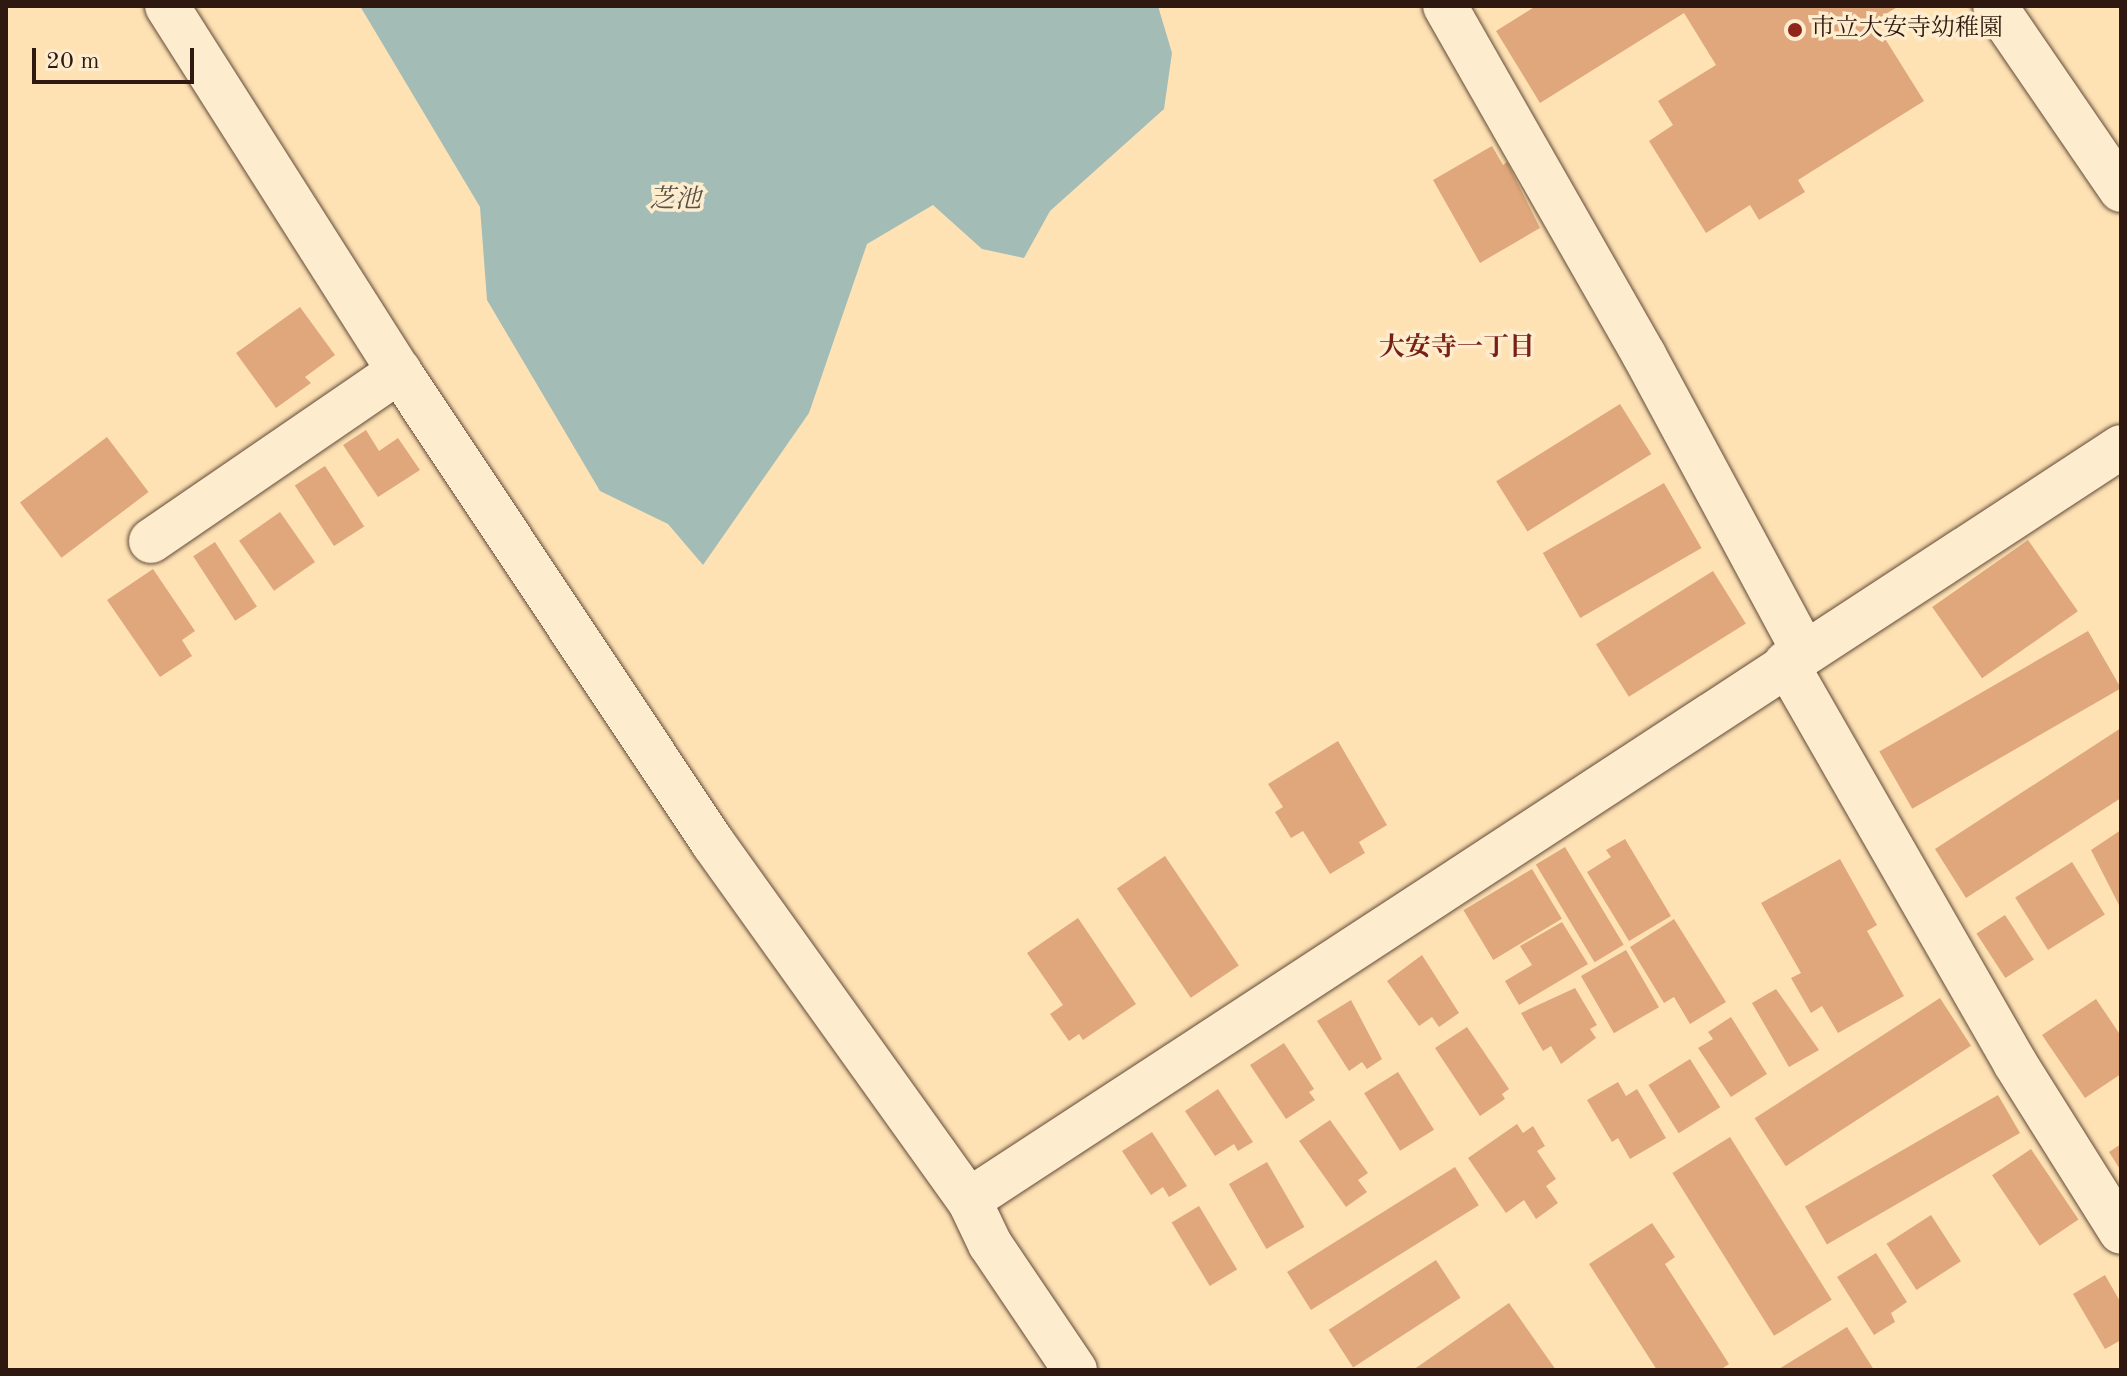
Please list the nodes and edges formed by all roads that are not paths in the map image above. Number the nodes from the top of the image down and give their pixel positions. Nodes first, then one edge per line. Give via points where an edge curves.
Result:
1 (167, 6) edge
2 (1445, 6) edge
3 (1995, 6) edge
4 (2121, 190) edge
5 (399, 371) junction
6 (2121, 447) edge
7 (151, 541) dead end
8 (1795, 658) junction
9 (969, 1200) junction
10 (2121, 1232) edge
11 (1075, 1370) edge

1 - 5 street
2 - 8 street
3 - 4 street
5 - 7 street
5 - 9 street via 713,843
6 - 8 street
8 - 9 street
8 - 10 street via 2015,1063
9 - 11 street via 990,1244

